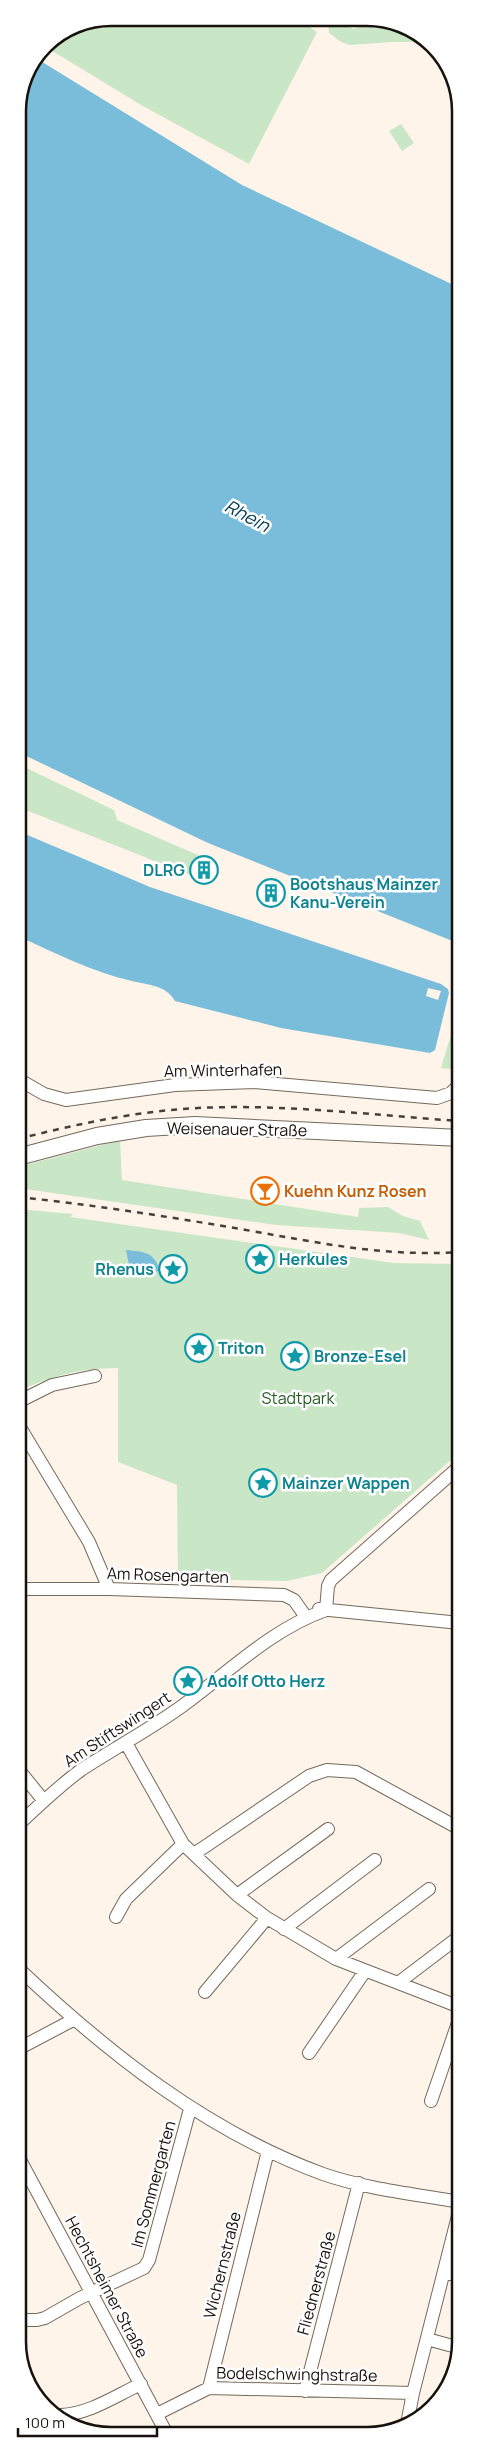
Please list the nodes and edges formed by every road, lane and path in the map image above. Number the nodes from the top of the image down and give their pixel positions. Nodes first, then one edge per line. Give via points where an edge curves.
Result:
1 (26, 1084) edge
2 (452, 1092) edge
3 (452, 1138) edge
4 (26, 1155) edge
5 (95, 1376) dead end
6 (26, 1398) edge
7 (26, 1437) edge
8 (452, 1473) edge
9 (26, 1589) edge
10 (109, 1589) junction
11 (326, 1610) junction
12 (304, 1614) junction
13 (452, 1622) edge
14 (126, 1742) junction
15 (26, 1779) edge
16 (44, 1801) junction
17 (26, 1818) edge
18 (452, 1825) edge
19 (328, 1828) dead end
20 (183, 1844) junction
21 (194, 1854) junction
22 (375, 1860) dead end
23 (429, 1889) dead end
24 (237, 1895) junction
25 (116, 1917) dead end
26 (267, 1918) junction
27 (284, 1929) junction
28 (452, 1942) edge
29 (336, 1959) junction
30 (365, 1971) junction
31 (26, 1976) edge
32 (398, 1983) junction
33 (205, 1992) dead end
34 (452, 2004) edge
35 (73, 2020) junction
36 (452, 2040) edge
37 (26, 2045) edge
38 (309, 2053) dead end
39 (431, 2101) dead end
40 (190, 2109) junction
41 (268, 2151) junction
42 (26, 2170) edge
43 (359, 2183) junction
44 (452, 2200) edge
45 (452, 2240) edge
46 (444, 2272) junction
47 (452, 2274) edge
48 (92, 2292) junction
49 (26, 2320) edge
50 (427, 2339) junction
51 (452, 2346) edge
52 (141, 2384) junction
53 (209, 2388) junction
54 (305, 2391) junction
55 (413, 2393) junction
56 (157, 2414) junction
57 (69, 2415) edge
58 (409, 2415) edge
59 (164, 2427) edge

1 - 2 street, Am Winterhafen via 44,1094 73,1100 175,1085 254,1082 437,1098
3 - 4 main road, Weisenauer Straße via 195,1125 106,1134
5 - 6 street via 52,1385
7 - 10 street via 89,1542
8 - 11 street via 331,1580
9 - 10 street, Am Rosengarten
10 - 12 street, Am Rosengarten via 284,1595 294,1600
11 - 12 street via 315,1608
11 - 13 street
12 - 14 street, Am Stiftswingert via 285,1620 209,1687
14 - 16 street, Am Stiftswingert via 80,1771
14 - 20 street
15 - 16 street
16 - 17 street, Am Stiftswingert
18 - 21 street via 356,1772 327,1770 309,1776
19 - 24 street
20 - 21 street
20 - 25 street via 126,1900
21 - 24 street
22 - 27 street
23 - 29 street
24 - 26 street
26 - 27 street
26 - 33 street
27 - 29 street
28 - 32 street
29 - 30 street
30 - 32 street
30 - 38 street
31 - 35 street
32 - 34 street
35 - 37 street
35 - 40 street
36 - 39 street
40 - 41 street
40 - 48 street, Im Sommergarten via 149,2260 144,2268
41 - 43 street via 325,2174
41 - 53 street, Wichernstraße
42 - 48 street, Hechtsheimer Straße
43 - 44 street
43 - 54 street, Fliednerstraße
45 - 46 street
46 - 47 street
46 - 50 street
48 - 49 street, Im Sommergarten via 45,2318
48 - 52 street, Hechtsheimer Straße
50 - 51 street
50 - 55 street
52 - 56 street, Hechtsheimer Straße
52 - 57 street via 92,2408
53 - 54 street, Bodelschwinghstraße
53 - 56 street, Bodelschwinghstraße
54 - 55 street, Bodelschwinghstraße
55 - 58 street
56 - 59 street, Hechtsheimer Straße

